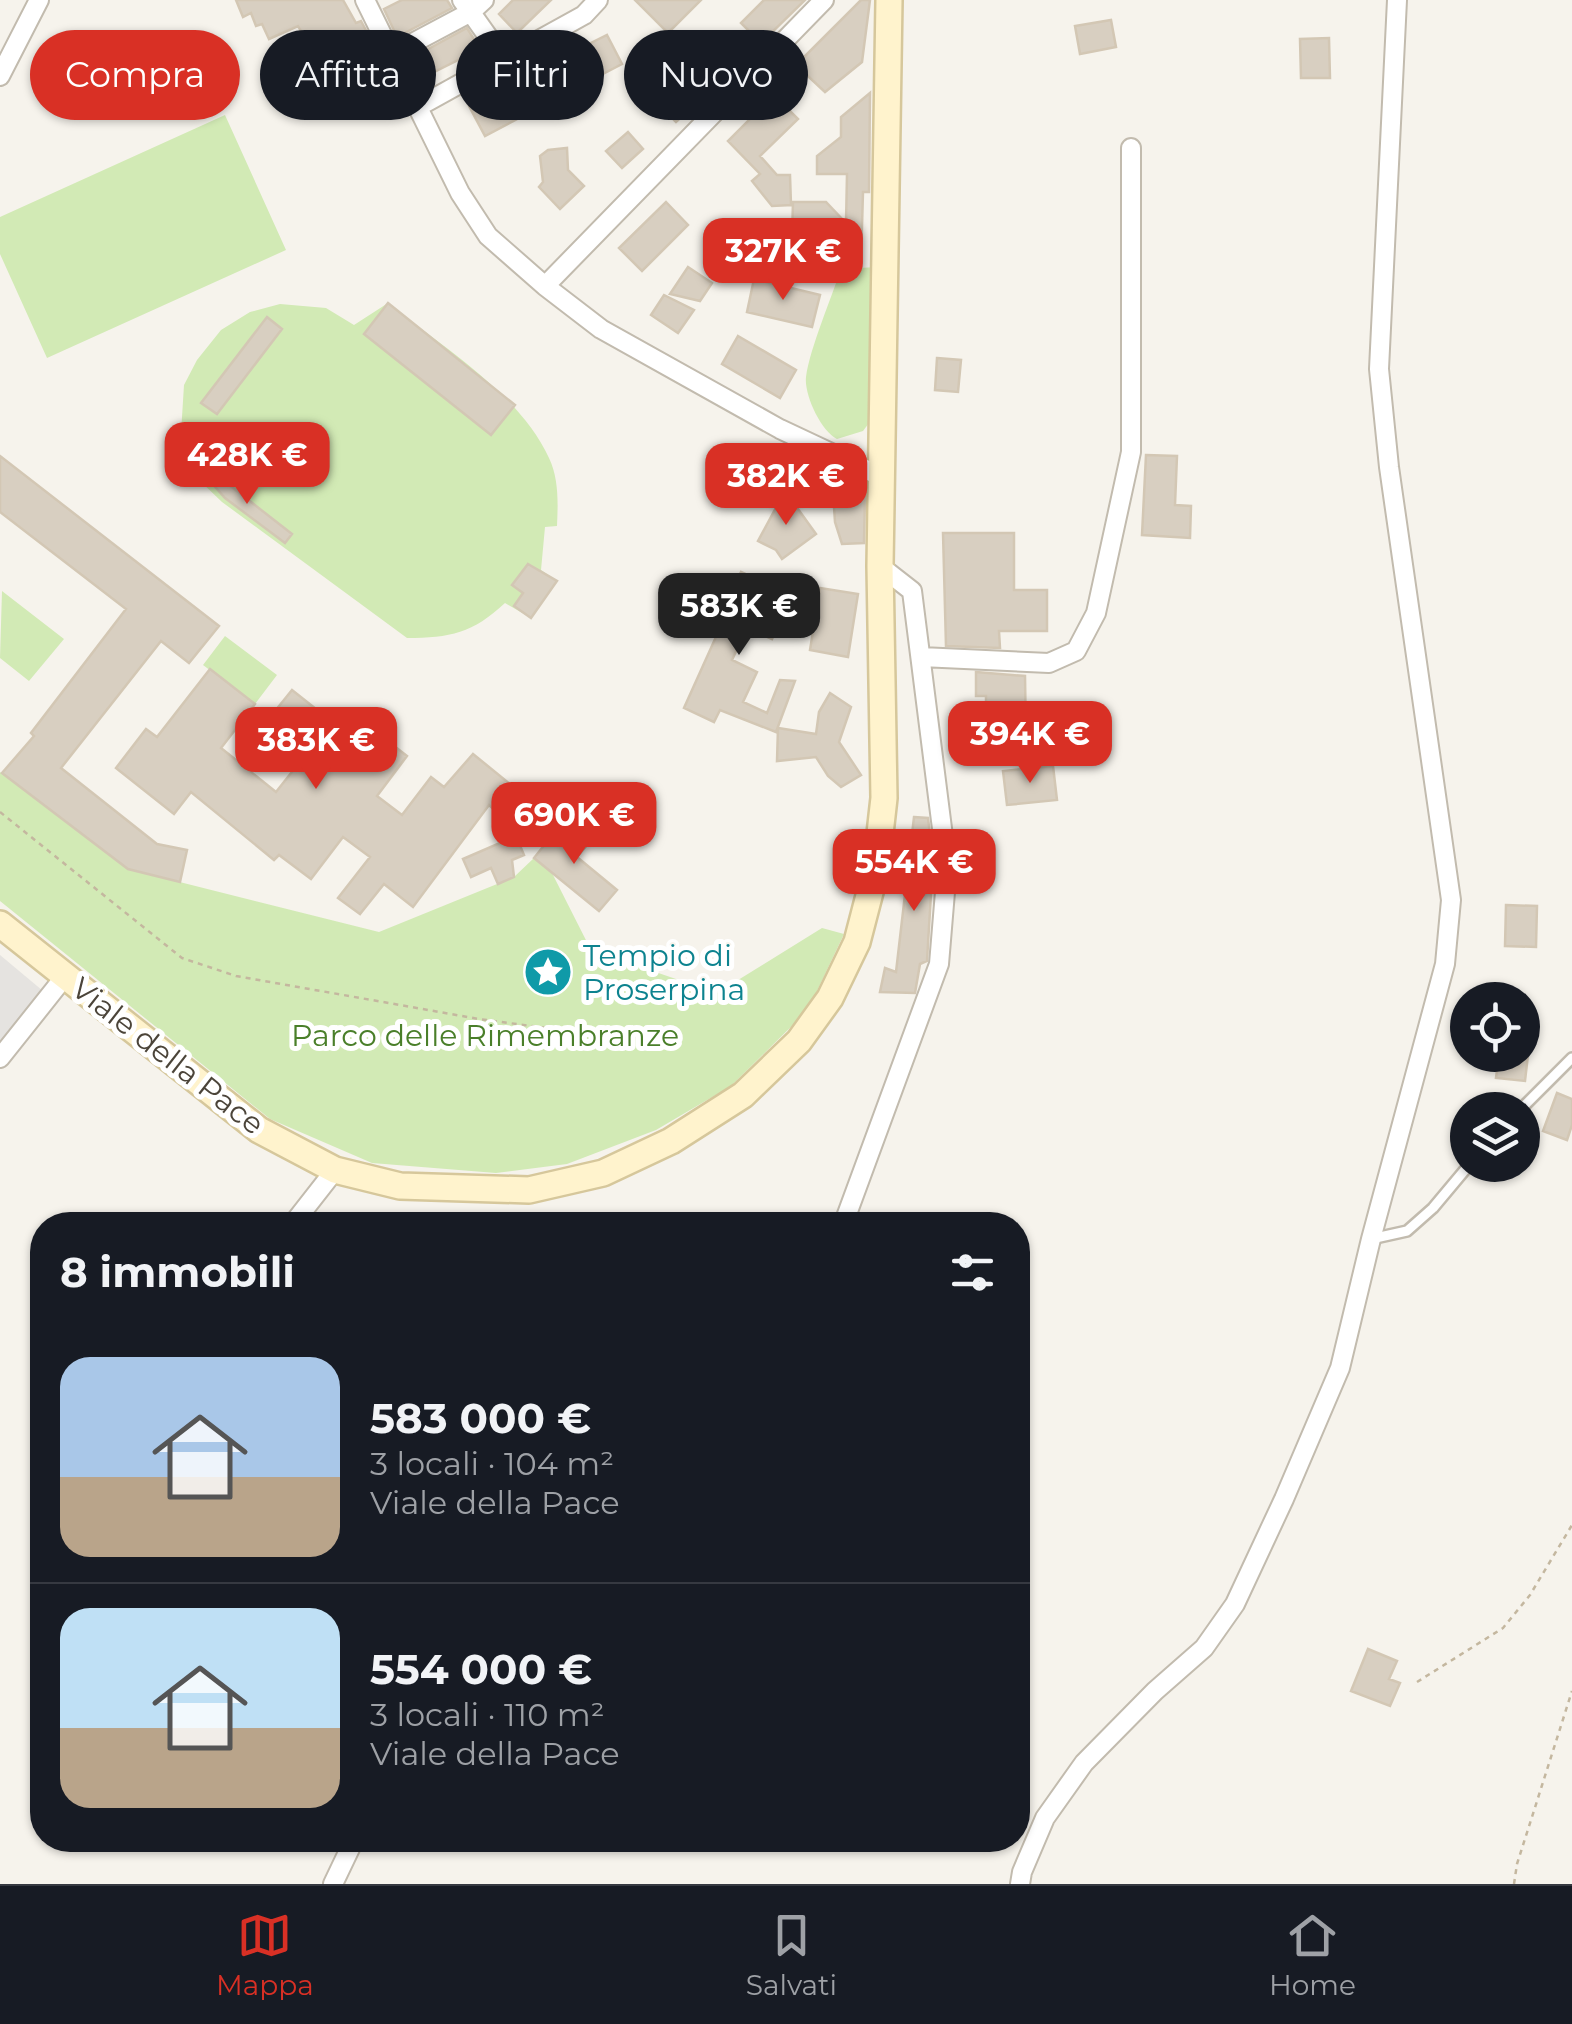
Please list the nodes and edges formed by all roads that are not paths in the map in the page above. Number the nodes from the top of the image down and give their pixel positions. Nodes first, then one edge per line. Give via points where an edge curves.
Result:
1 (39, 0) edge
2 (598, 0) edge
3 (824, 0) edge
4 (889, 0) edge
5 (1397, 0) edge
6 (373, 3) edge
7 (472, 4) edge
8 (383, 30) edge
9 (430, 30) edge
10 (487, 30) edge
11 (557, 30) edge
12 (0, 76) edge
13 (424, 120) edge
14 (1131, 148) dead end
15 (545, 286) junction
16 (882, 477) junction
17 (880, 566) junction
18 (920, 657) junction
19 (0, 924) edge
20 (66, 975) junction
21 (0, 1058) edge
22 (1572, 1058) edge
23 (1538, 1092) edge
24 (335, 1170) junction
25 (1454, 1182) edge
26 (302, 1212) edge
27 (849, 1212) edge
28 (1371, 1240) junction
29 (348, 1852) edge
30 (333, 1884) edge
31 (1020, 1884) edge

1 - 12 street
2 - 11 street
3 - 15 street
4 - 16 main road, Viale della Pace
5 - 28 street via 1378,368 1451,900 1445,964
6 - 8 street
7 - 9 street
7 - 10 street
13 - 15 street via 488,236
14 - 18 street via 1131,452 1096,613 1076,651 1050,663
15 - 16 street via 601,330
16 - 17 main road, Viale della Pace
17 - 18 street via 912,590
17 - 24 main road, Viale della Pace via 884,798 876,869 857,942 830,998 799,1041 743,1094 672,1141 603,1172 530,1190 463,1190 400,1186
18 - 27 street via 947,868 939,964
19 - 20 main road, Viale della Pace
20 - 21 street
20 - 24 main road, Viale della Pace via 259,1130
22 - 23 lane
24 - 26 street
25 - 28 lane via 1407,1230
28 - 31 street via 1340,1368 1236,1604 1204,1648 1084,1763 1045,1818
29 - 30 street

